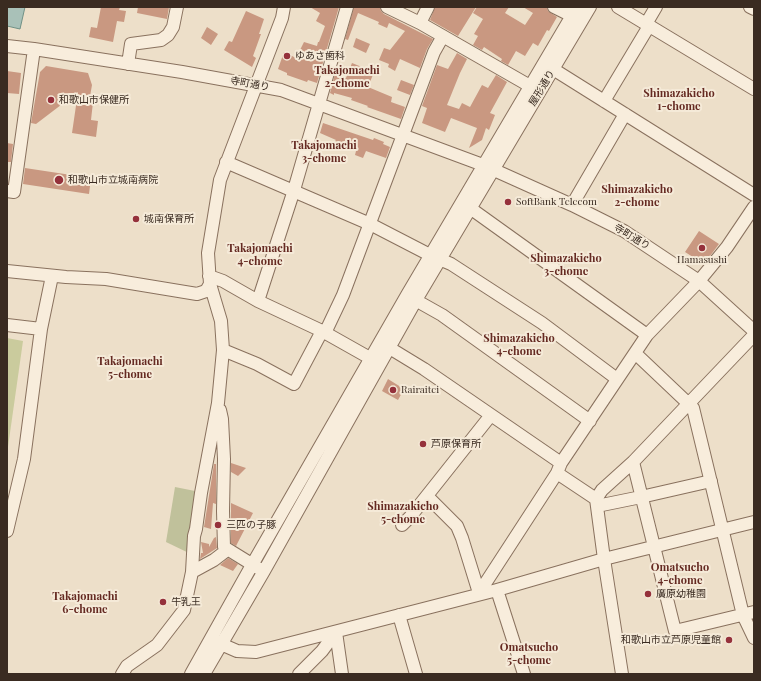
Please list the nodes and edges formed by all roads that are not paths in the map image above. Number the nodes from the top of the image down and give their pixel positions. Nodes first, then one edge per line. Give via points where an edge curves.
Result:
1 (177, 7) edge
2 (284, 7) edge
3 (347, 7) edge
4 (387, 7) edge
5 (428, 7) edge
6 (554, 7) edge
7 (590, 7) edge
8 (618, 7) edge
9 (656, 7) edge
10 (750, 7) edge
11 (754, 9) edge
12 (574, 12) edge
13 (420, 23) junction
14 (648, 25) junction
15 (443, 36) junction
16 (7, 46) edge
17 (34, 49) junction
18 (128, 64) junction
19 (553, 70) junction
20 (256, 85) junction
21 (530, 86) junction
22 (754, 89) edge
23 (604, 101) junction
24 (320, 103) junction
25 (625, 114) junction
26 (403, 135) junction
27 (226, 162) junction
28 (488, 167) junction
29 (294, 190) junction
30 (7, 191) edge
31 (754, 195) edge
32 (572, 205) junction
33 (754, 207) edge
34 (470, 208) junction
35 (370, 224) junction
36 (435, 257) junction
37 (7, 271) edge
38 (52, 276) junction
39 (209, 280) junction
40 (699, 281) junction
41 (411, 298) junction
42 (258, 300) junction
43 (7, 325) edge
44 (41, 329) junction
45 (754, 331) edge
46 (323, 332) junction
47 (647, 335) junction
48 (754, 335) edge
49 (384, 345) junction
50 (223, 350) junction
51 (635, 353) junction
52 (375, 361) junction
53 (617, 379) junction
54 (218, 403) junction
55 (689, 403) junction
56 (491, 415) junction
57 (590, 421) junction
58 (633, 462) junction
59 (559, 468) junction
60 (711, 481) junction
61 (427, 496) junction
62 (641, 497) junction
63 (597, 503) junction
64 (754, 522) edge
65 (402, 525) dead end
66 (723, 530) junction
67 (7, 531) edge
68 (654, 547) junction
69 (227, 550) junction
70 (604, 559) junction
71 (252, 564) junction
72 (264, 571) junction
73 (192, 572) junction
74 (497, 590) junction
75 (479, 593) junction
76 (748, 614) edge
77 (399, 616) junction
78 (336, 632) junction
79 (754, 638) edge
80 (216, 642) junction
81 (122, 674) edge
82 (191, 674) edge
83 (204, 674) edge
84 (299, 674) edge
85 (342, 674) edge
86 (416, 674) edge
87 (524, 674) edge
88 (622, 674) edge

1 - 18 street via 173,27 168,35 161,40 131,44
2 - 20 street
3 - 24 street
4 - 13 street
5 - 13 street
6 - 12 street
7 - 19 street, 屋形通り
8 - 14 street
9 - 14 street
10 - 11 street
12 - 21 street, 屋形通り
13 - 15 street
14 - 22 street
14 - 23 street
15 - 21 street
15 - 26 street via 434,52
16 - 17 street, 寺町通り
17 - 18 street, 寺町通り
17 - 30 street via 14,192
18 - 20 street, 寺町通り
19 - 23 street
19 - 28 street, 屋形通り
20 - 24 street, 寺町通り
20 - 27 street
21 - 28 street, 屋形通り
23 - 25 street
24 - 26 street, 寺町通り
24 - 29 street
25 - 31 street
25 - 32 street
26 - 28 street, 寺町通り
26 - 35 street
27 - 29 street
27 - 39 street via 220,180 208,253
28 - 32 street, 寺町通り
28 - 34 street
28 - 36 street
29 - 35 street
29 - 42 street
32 - 40 street, 寺町通り via 624,231
33 - 40 street via 727,247
34 - 36 street
34 - 47 street
35 - 36 street
35 - 46 street via 343,296
36 - 41 street
36 - 53 street via 457,268 542,324
37 - 38 street
38 - 39 street via 106,279 197,294 206,291
38 - 44 street
39 - 42 street via 223,281
39 - 50 street via 221,321
40 - 45 street, 寺町通り
40 - 47 street
41 - 49 street
41 - 57 street via 442,315
42 - 46 street
43 - 44 street
44 - 67 street via 24,458
46 - 50 street via 294,384 257,364
46 - 52 street
47 - 51 street
48 - 55 street
49 - 52 street
49 - 56 street
50 - 54 street
51 - 53 street
51 - 55 street
52 - 71 street
52 - 72 street
53 - 57 street
54 - 69 street via 222,419 222,510 224,548
54 - 73 street via 194,536
55 - 58 street
55 - 60 street via 693,408
56 - 59 street
56 - 61 street
57 - 59 street
58 - 62 street
58 - 63 street via 602,490
59 - 63 street
59 - 75 street
60 - 62 street
60 - 66 street
61 - 65 street
61 - 75 street via 457,526
62 - 63 street
62 - 68 street
63 - 70 street
64 - 66 street
66 - 68 street
66 - 76 street
68 - 70 street
68 - 76 street via 675,632
69 - 71 street
69 - 73 street
70 - 74 street
70 - 88 street
71 - 72 street
71 - 80 street
72 - 80 street
73 - 81 street via 184,610 157,645 127,666
74 - 75 street
74 - 87 street
75 - 77 street
76 - 79 street
77 - 78 street
77 - 86 street
78 - 80 street via 256,652 237,651
78 - 84 street via 322,651
78 - 85 street
80 - 82 street
80 - 83 street

